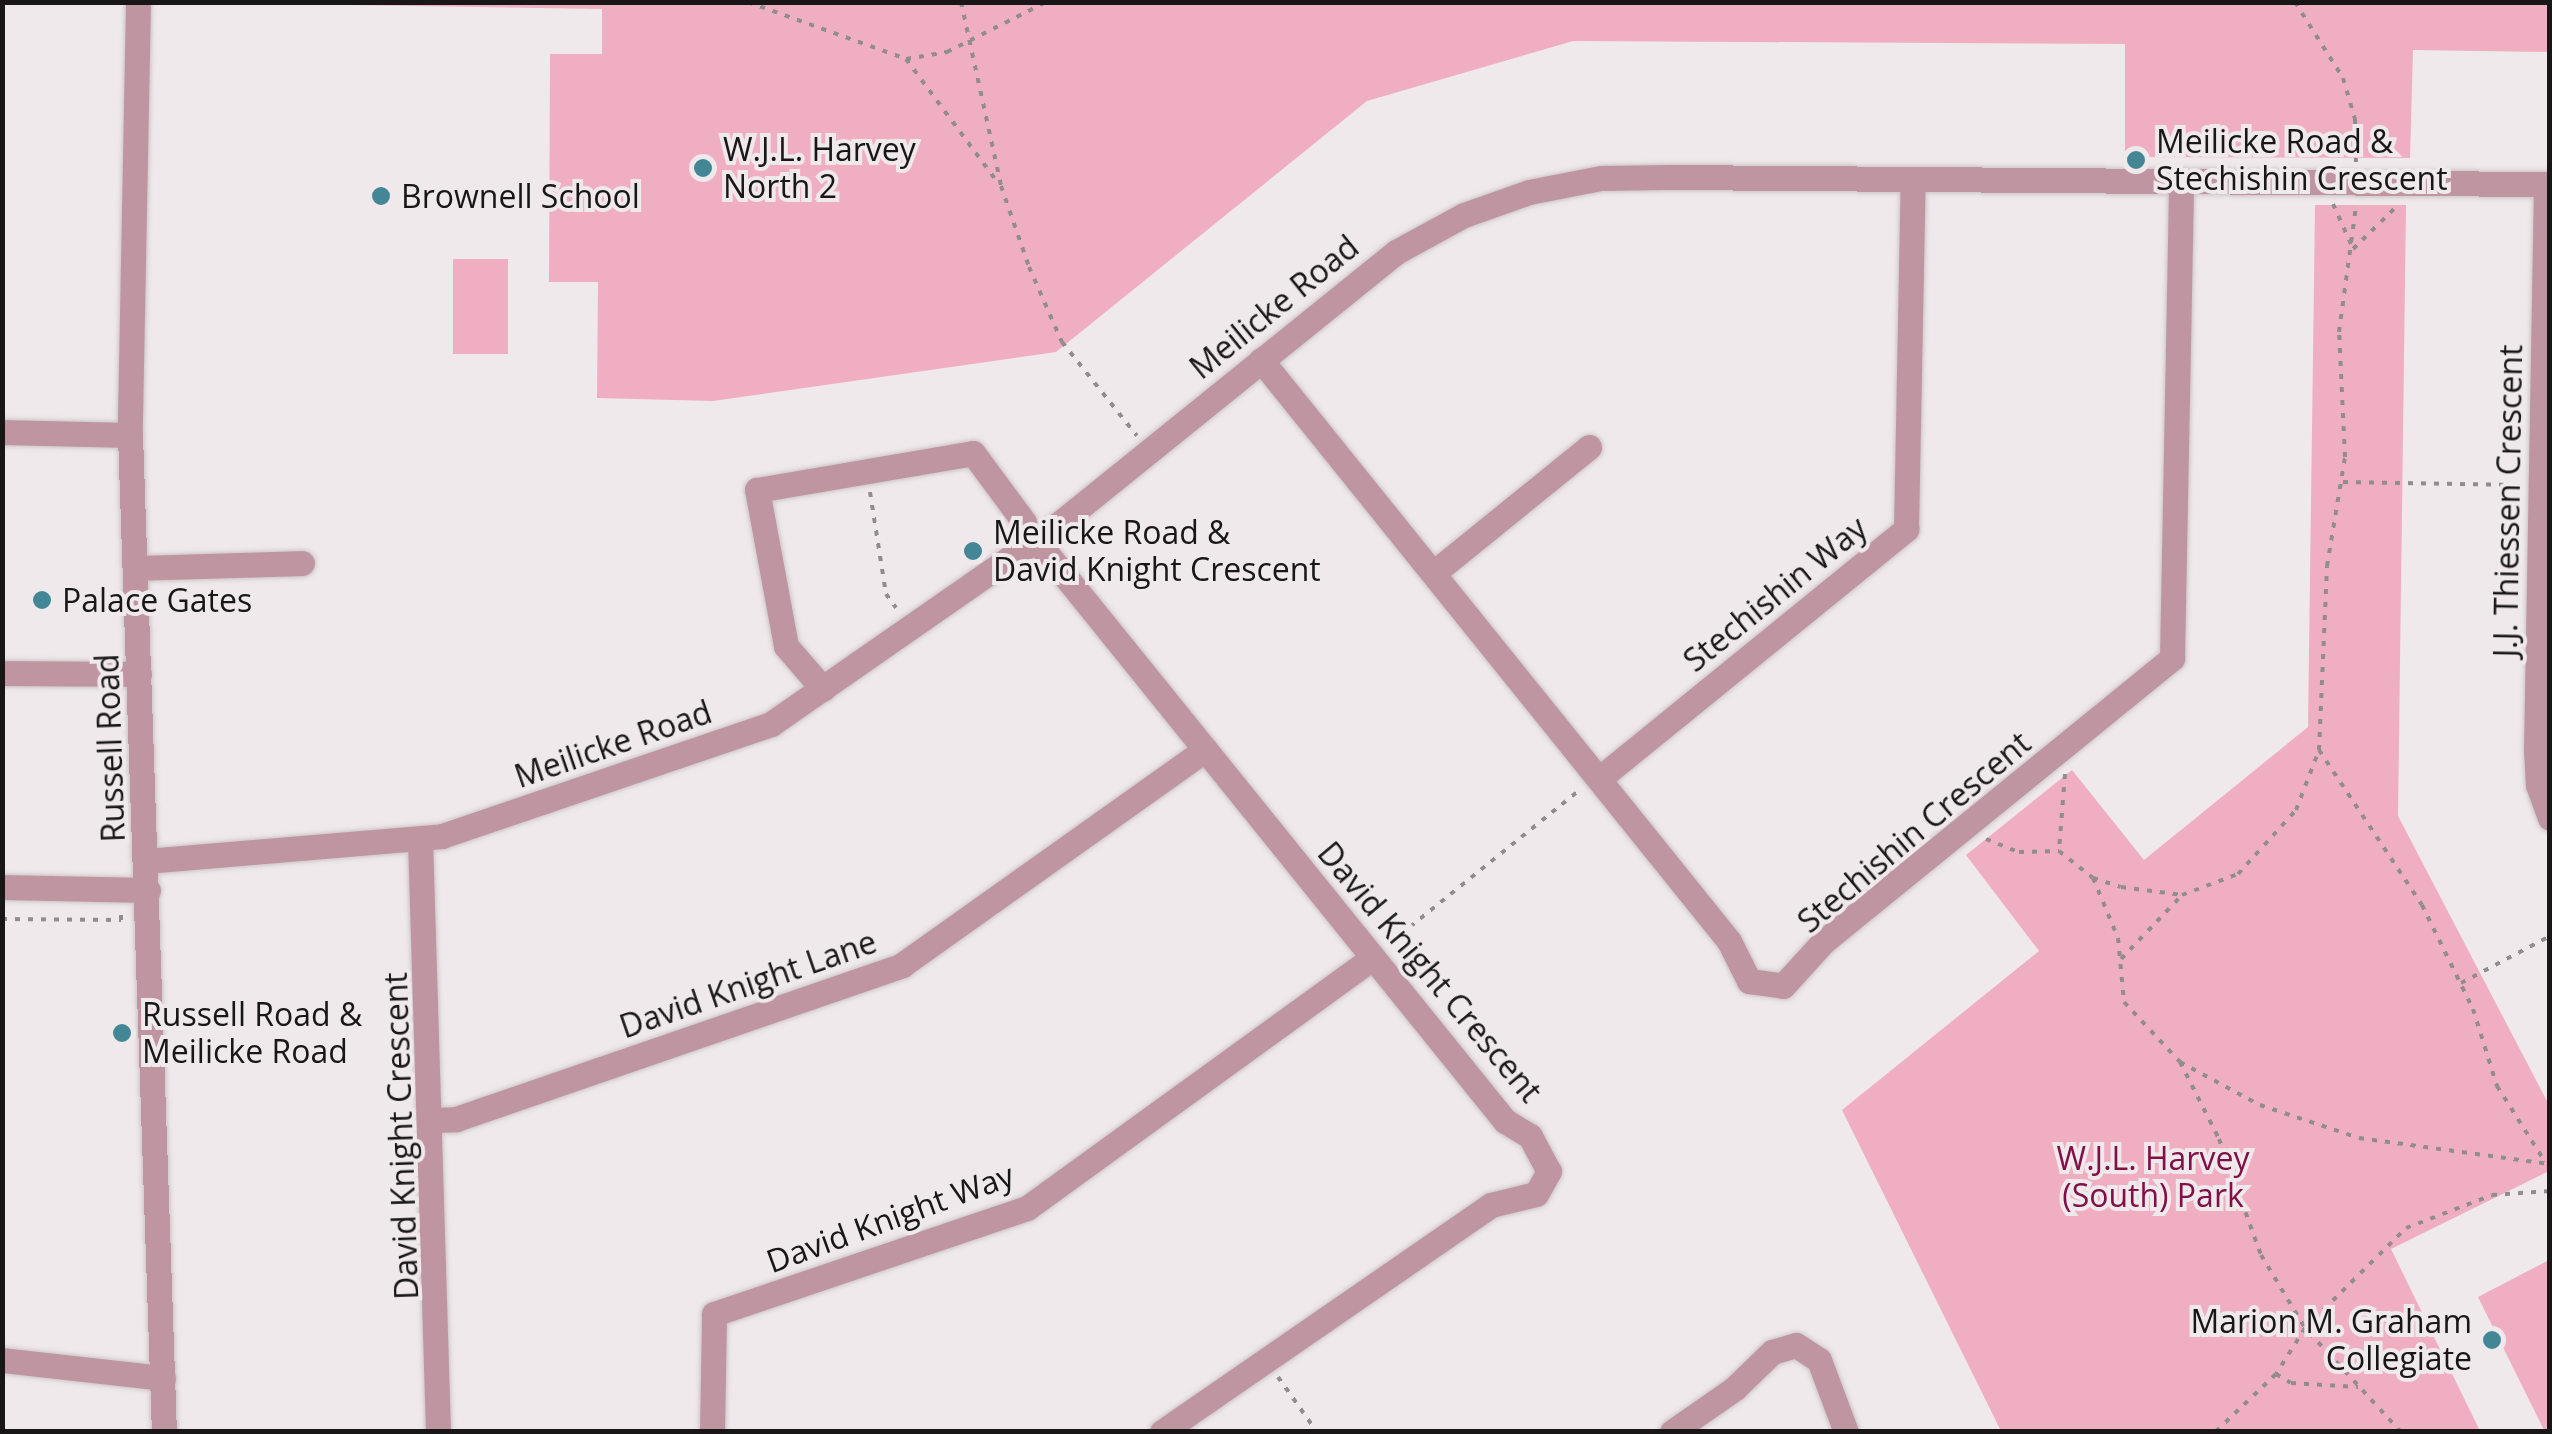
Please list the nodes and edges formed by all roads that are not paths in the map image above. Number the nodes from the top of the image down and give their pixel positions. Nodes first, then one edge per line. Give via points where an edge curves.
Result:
1 (138, 2) edge
2 (1913, 179) junction
3 (2181, 180) junction
4 (2548, 184) edge
5 (1261, 360) junction
6 (2, 432) edge
7 (130, 435) junction
8 (1589, 447) dead end
9 (2546, 455) edge
10 (1030, 531) junction
11 (302, 562) dead end
12 (135, 568) junction
13 (1436, 572) junction
14 (2, 673) edge
15 (140, 674) junction
16 (822, 688) junction
17 (1205, 750) junction
18 (1590, 784) junction
19 (2550, 818) edge
20 (420, 839) junction
21 (146, 860) junction
22 (2, 886) edge
23 (149, 894) junction
24 (1380, 952) junction
25 (432, 1120) junction
26 (2, 1360) edge
27 (163, 1378) junction
28 (164, 1432) edge
29 (438, 1432) edge
30 (712, 1432) edge
31 (1162, 1432) edge
32 (1672, 1432) edge
33 (1846, 1432) edge

1 - 7 street, Russell Road
2 - 3 street, Meilicke Road
2 - 5 street, Meilicke Road via 1601,178 1529,192 1464,215 1396,252
2 - 18 street, Stechishin Way via 1906,528
3 - 4 street, Meilicke Road
3 - 18 street, Stechishin Crescent via 2172,658 1823,942 1783,986 1749,981 1728,941
4 - 9 street, J.J. Thiessen Crescent
5 - 10 street, Meilicke Road
5 - 13 street, Stechishin Crescent
6 - 7 street
7 - 12 street, Russell Road
8 - 13 street
9 - 19 street, J.J. Thiessen Crescent via 2536,749 2538,786
10 - 16 street, Meilicke Road via 909,629
10 - 16 street, David Knight Crescent via 973,453 757,490 786,646
10 - 17 street, David Knight Crescent
11 - 12 street
12 - 15 street, Russell Road
13 - 18 street, Stechishin Crescent
14 - 15 street
15 - 21 street, Russell Road
16 - 20 street, Meilicke Road via 771,724
17 - 24 street, David Knight Crescent
17 - 25 street, David Knight Lane via 902,965 456,1119
20 - 21 street, Meilicke Road
20 - 25 street, David Knight Crescent
21 - 23 street, Russell Road
22 - 23 street
23 - 27 street, Russell Road
24 - 30 street, David Knight Way via 1027,1208 714,1314
24 - 31 street, David Knight Crescent via 1505,1121 1540,1149 1549,1172 1546,1185 1522,1201 1492,1205
25 - 29 street, David Knight Crescent
26 - 27 street
27 - 28 street, Russell Road
32 - 33 street via 1772,1352 1796,1345 1819,1360

